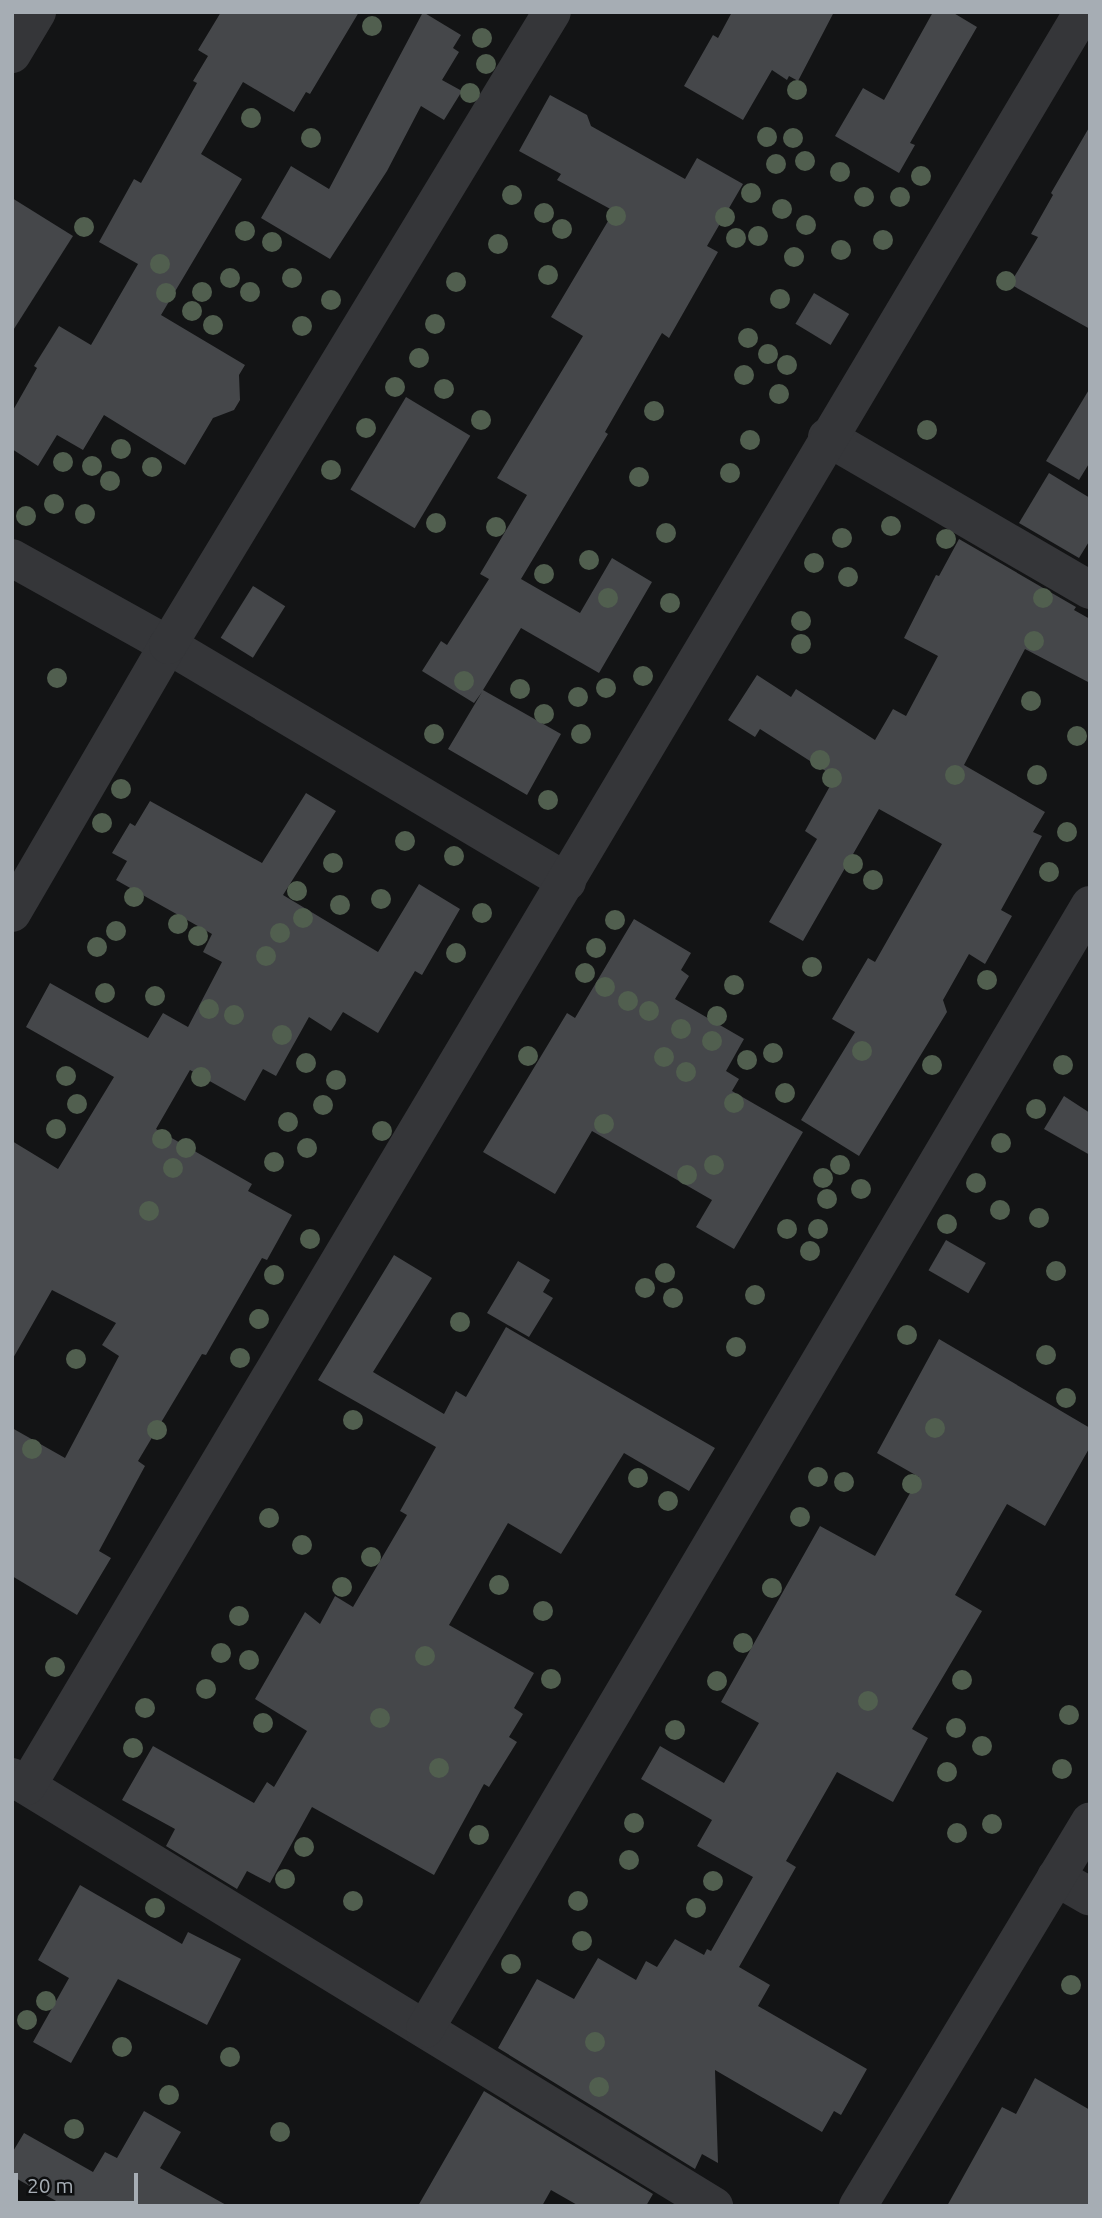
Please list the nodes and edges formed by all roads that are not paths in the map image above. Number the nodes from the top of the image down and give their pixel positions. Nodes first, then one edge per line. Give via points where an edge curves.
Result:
1 (37, 12) edge
2 (552, 12) edge
3 (1083, 12) edge
4 (12, 54) edge
5 (827, 437) junction
6 (12, 558) edge
7 (1090, 590) edge
8 (169, 645) junction
9 (567, 882) junction
10 (1090, 905) edge
11 (12, 913) edge
12 (20, 1781) edge
13 (1090, 1822) edge
14 (1056, 1877) junction
15 (1090, 1897) edge
16 (425, 2029) junction
17 (713, 2206) edge
18 (858, 2206) edge

1 - 4 street
2 - 8 street
3 - 5 street
5 - 7 street
5 - 9 street
6 - 8 street
8 - 9 street
8 - 11 street
9 - 12 street
10 - 16 street
12 - 16 street
13 - 14 street
14 - 15 street
14 - 18 street
16 - 17 street

